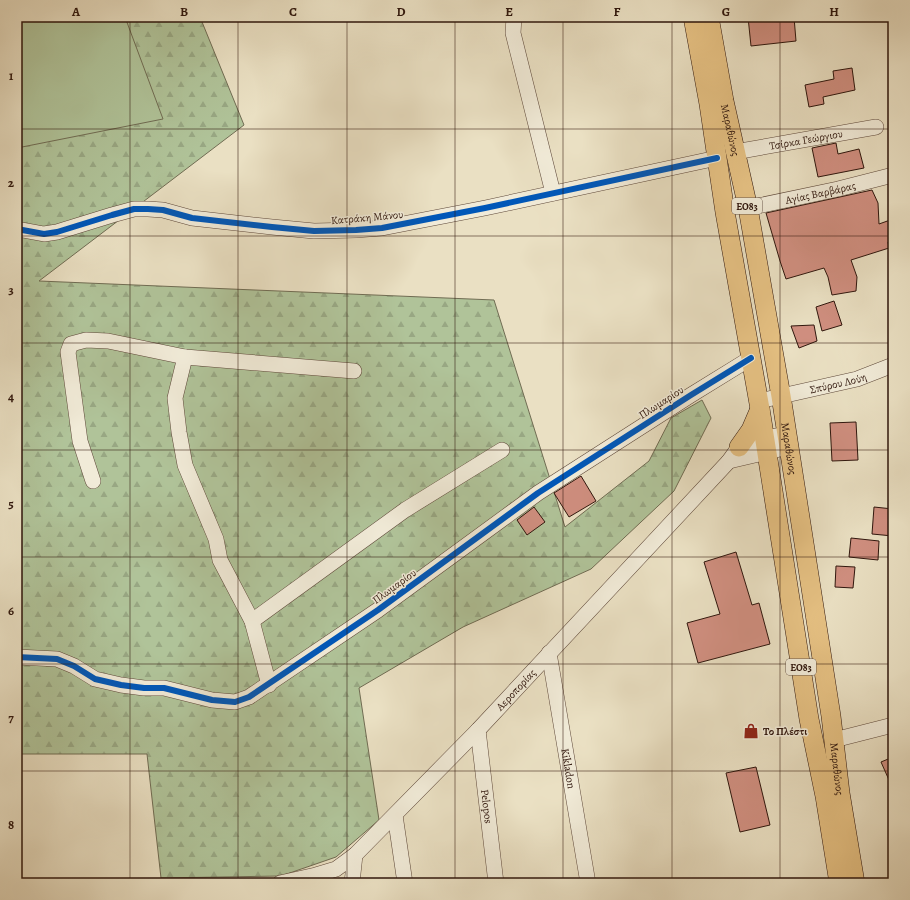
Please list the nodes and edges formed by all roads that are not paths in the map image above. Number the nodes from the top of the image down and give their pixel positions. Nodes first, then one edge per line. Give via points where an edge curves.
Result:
1 (514, 17) edge
2 (693, 17) edge
3 (709, 17) edge
4 (876, 127) dead end
5 (735, 152) junction
6 (717, 158) junction
7 (893, 175) edge
8 (553, 193) junction
9 (748, 208) junction
10 (17, 229) edge
11 (184, 357) junction
12 (751, 358) junction
13 (893, 364) edge
14 (354, 371) dead end
15 (781, 396) junction
16 (760, 405) junction
17 (787, 440) junction
18 (766, 445) junction
19 (502, 450) dead end
20 (734, 454) junction
21 (93, 480) dead end
22 (252, 621) junction
23 (549, 653) junction
24 (17, 657) edge
25 (269, 685) junction
26 (893, 725) edge
27 (478, 730) junction
28 (834, 740) junction
29 (395, 815) junction
30 (355, 855) junction
31 (280, 883) edge
32 (352, 883) edge
33 (406, 883) edge
34 (496, 883) edge
35 (588, 883) edge
36 (839, 883) edge
37 (855, 883) edge

1 - 8 street via 513,33
2 - 6 main road, Μαραθώνος / ΕΟ83
3 - 5 main road, Μαραθώνος / ΕΟ83
4 - 5 street, Τσίρκα Γεώργιου
5 - 9 main road, Μαραθώνος / ΕΟ83
6 - 8 street, Κατράκη Μάνου
6 - 12 main road, Μαραθώνος / ΕΟ83
7 - 9 street, Αγίας Βαρβάρας
8 - 10 street, Κατράκη Μάνου via 413,223 356,230 272,228 192,218 163,210 148,209 134,209 44,234
9 - 15 main road, Μαραθώνος / ΕΟ83
11 - 14 street
11 - 21 street via 108,341 86,340 71,344 68,352 80,441
11 - 22 street via 175,398 185,465 216,539 220,560
12 - 16 main road, Μαραθώνος / ΕΟ83
12 - 25 street, Πλωμαρίου via 538,493 378,610
13 - 15 street, Σπύρου Λούη via 857,379
15 - 16 street, Σπύρου Λούη
15 - 17 main road, Μαραθώνος / ΕΟ83
16 - 18 main road, Μαραθώνος / ΕΟ83
16 - 20 main road via 751,430
17 - 18 street
17 - 28 main road, Μαραθώνος / ΕΟ83
18 - 20 street
18 - 36 main road, Μαραθώνος / ΕΟ83 via 809,719
19 - 22 street via 405,510
20 - 23 street, Αεροπορίας
22 - 25 street
23 - 27 street, Αεροπορίας
23 - 35 street, Kikladon
24 - 25 street, Πλωμαρίου via 57,659 95,679 121,685 164,688 212,700 235,702 249,698
26 - 28 street
27 - 29 street, Αεροπορίας
27 - 34 street, Pelopos
28 - 37 main road, Μαραθώνος / ΕΟ83
29 - 30 street, Αεροπορίας
29 - 33 street
30 - 31 street, Αεροπορίας via 336,869
30 - 32 street

